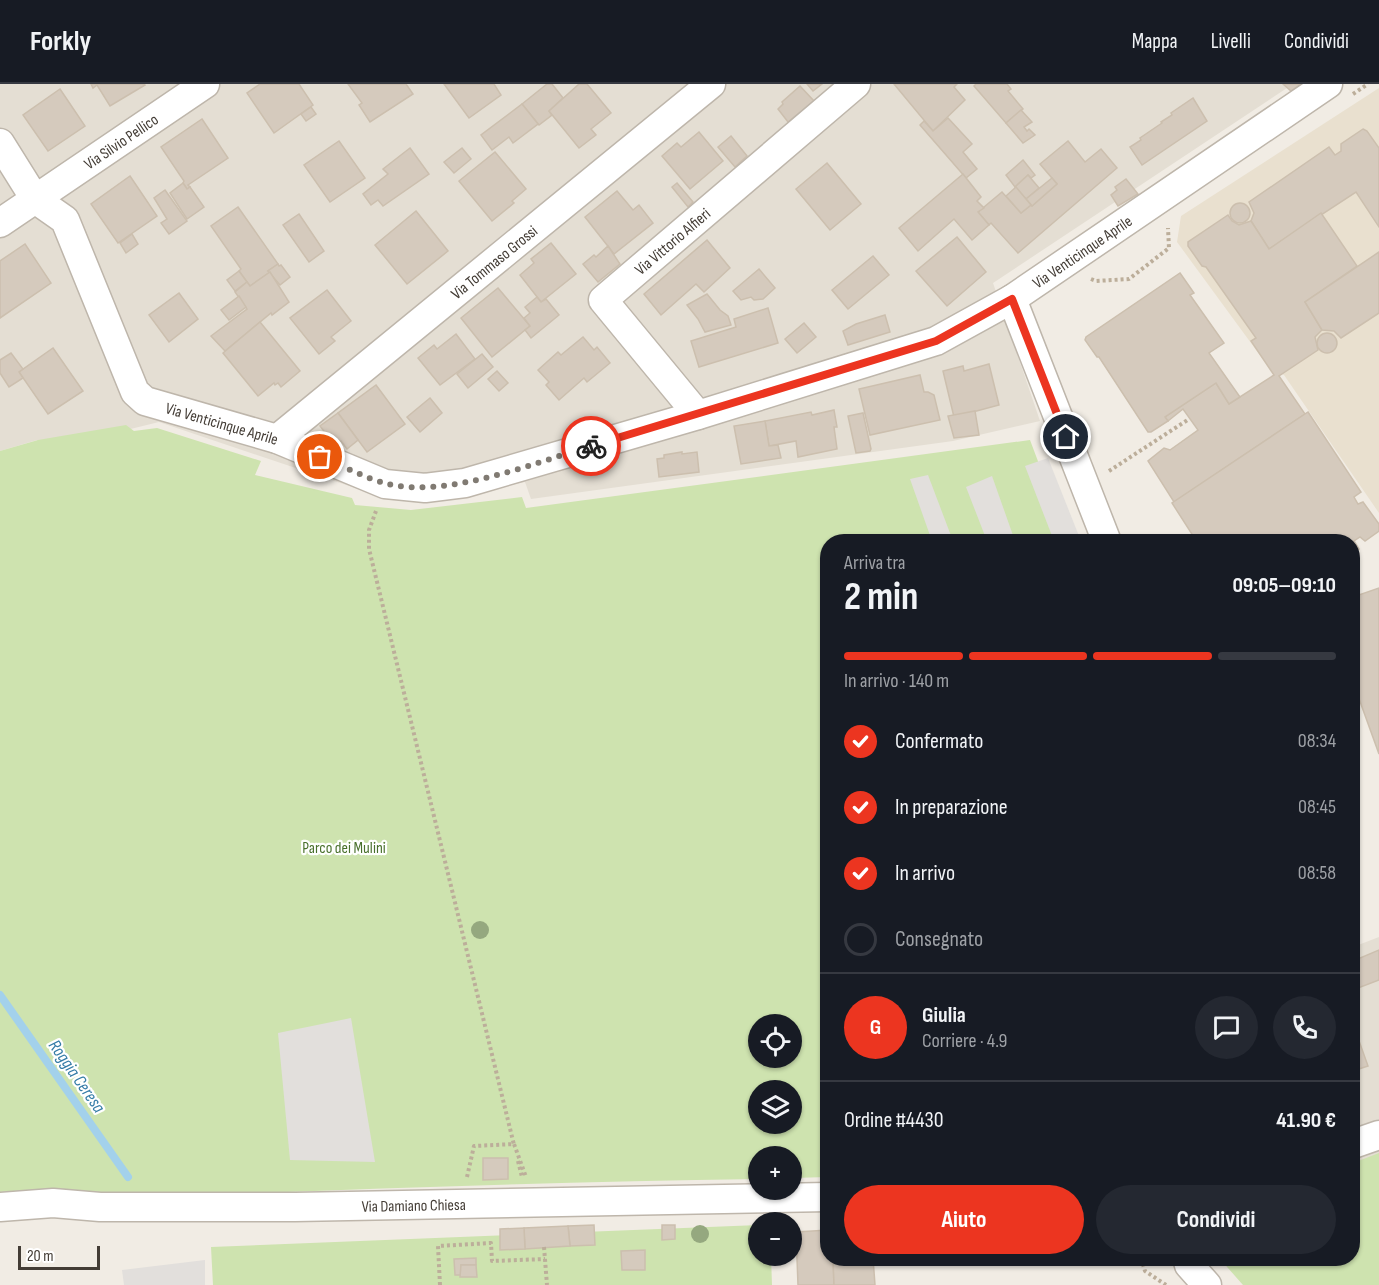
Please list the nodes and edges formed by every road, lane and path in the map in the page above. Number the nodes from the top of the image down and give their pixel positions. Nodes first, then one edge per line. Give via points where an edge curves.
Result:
1 (205, 84) edge
2 (711, 84) edge
3 (856, 84) edge
4 (1368, 84) edge
5 (1338, 91) edge
6 (0, 143) edge
7 (35, 199) junction
8 (1168, 221) dead end
9 (0, 223) edge
10 (1087, 277) dead end
11 (1012, 299) junction
12 (698, 415) junction
13 (1190, 419) dead end
14 (277, 439) junction
15 (385, 484) junction
16 (1085, 485) junction
17 (1104, 534) edge
18 (1379, 1134) edge
19 (1360, 1141) edge
20 (820, 1197) edge
21 (528, 1204) junction
22 (0, 1207) edge
23 (544, 1247) dead end
24 (545, 1259) junction
25 (1143, 1266) edge
26 (1190, 1266) edge
27 (440, 1285) edge
28 (547, 1285) edge
29 (1166, 1285) edge
30 (1207, 1285) edge

1 - 7 street, Via Silvio Pellico
2 - 14 street, Via Tommaso Grossi
3 - 12 street, Via Vittorio Alfieri via 603,300
4 - 5 path
5 - 11 street, Via Venticinque Aprile
6 - 7 street, Via Venticinque Aprile
7 - 9 street
7 - 14 street, Via Venticinque Aprile via 65,220 135,392 145,401
8 - 10 path via 1169,249 1129,279 1096,281
11 - 12 street, Via Venticinque Aprile via 936,341
11 - 16 street
12 - 15 street, Via Venticinque Aprile via 465,483 425,488
13 - 16 path
14 - 15 street, Via Venticinque Aprile
15 - 21 path via 369,530 369,549
16 - 17 street
18 - 19 street
20 - 21 street, Via Damiano Chiesa
21 - 22 street, Via Damiano Chiesa via 100,1207 53,1203
23 - 24 path
24 - 27 path via 492,1261 491,1243 438,1246
24 - 28 path
25 - 29 path
26 - 30 street

